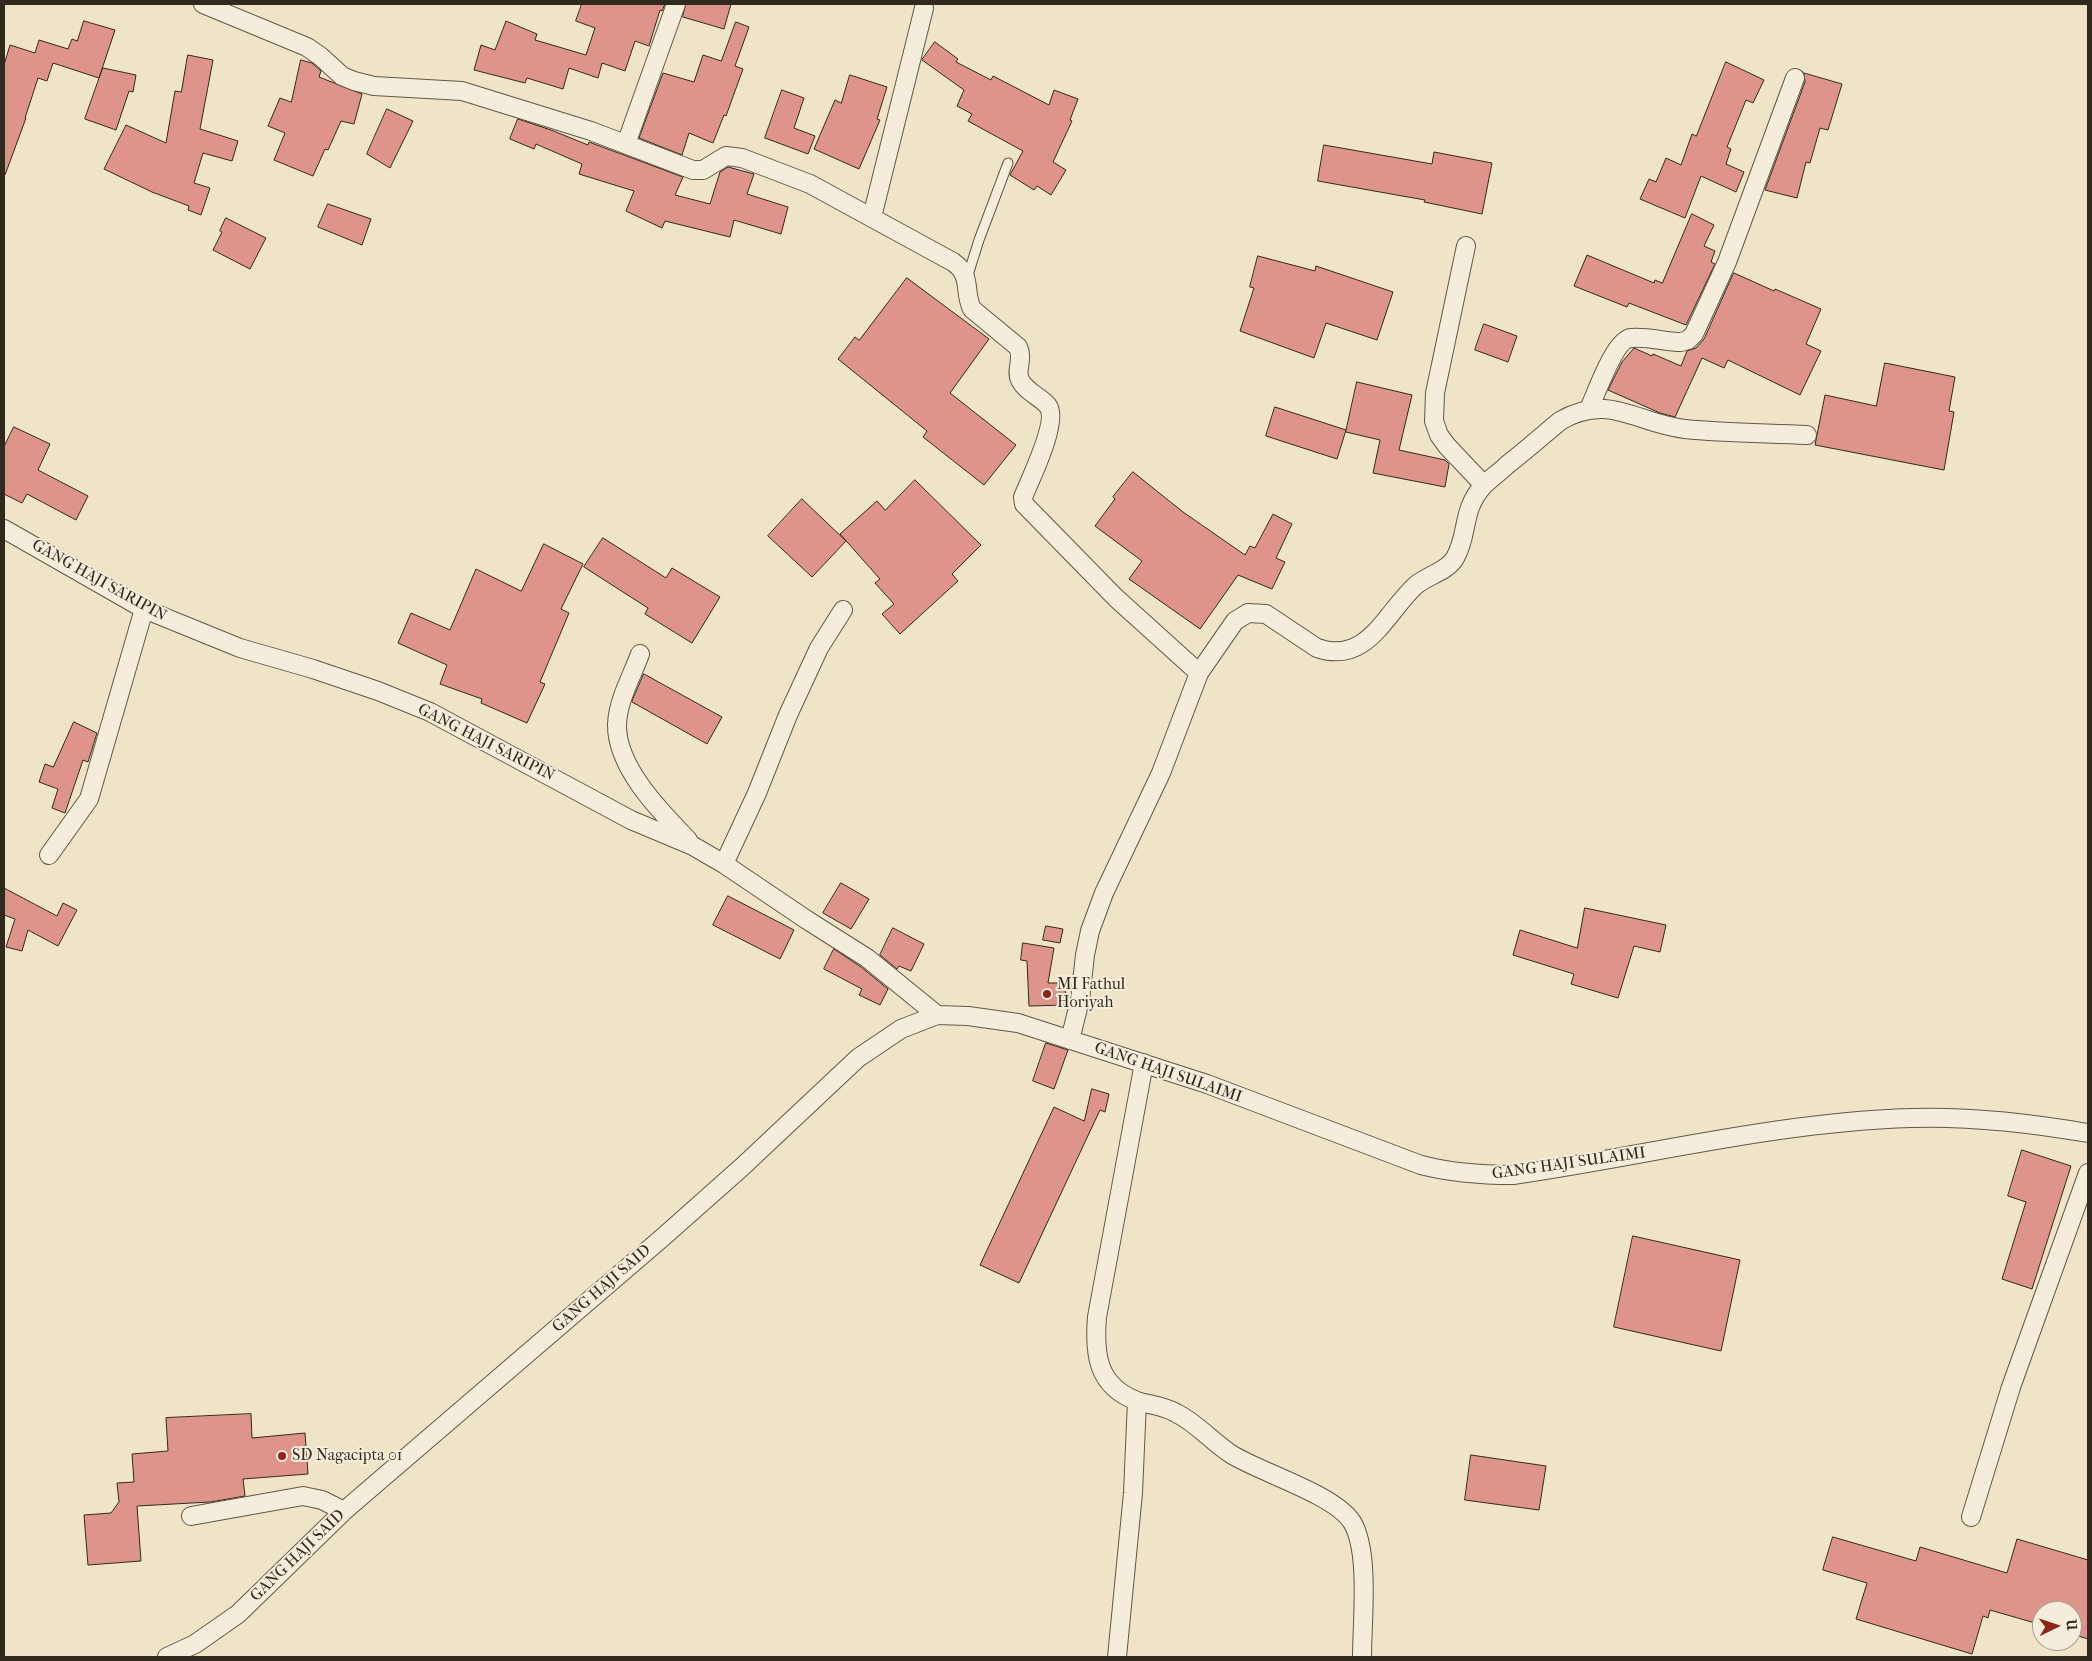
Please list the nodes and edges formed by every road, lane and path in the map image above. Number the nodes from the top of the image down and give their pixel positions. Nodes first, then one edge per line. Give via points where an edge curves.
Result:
1 (203, 4) edge
2 (676, 4) edge
3 (924, 8) dead end
4 (1795, 78) dead end
5 (626, 144) junction
6 (1008, 163) dead end
7 (872, 217) junction
8 (1466, 246) dead end
9 (967, 280) junction
10 (1589, 409) junction
11 (1808, 434) dead end
12 (1484, 485) junction
13 (4, 529) edge
14 (144, 609) junction
15 (843, 610) dead end
16 (640, 654) dead end
17 (1199, 673) junction
18 (693, 846) junction
19 (49, 855) dead end
20 (724, 864) junction
21 (937, 1015) junction
22 (1070, 1040) junction
23 (1144, 1063) junction
24 (2088, 1133) edge
25 (2088, 1173) edge
26 (1137, 1401) junction
27 (344, 1511) junction
28 (190, 1516) dead end
29 (1971, 1517) dead end
30 (167, 1657) edge
31 (1117, 1657) edge
32 (1362, 1657) edge

1 - 5 street via 307,48 342,76 354,81 374,86 462,92
2 - 5 street
3 - 7 street
4 - 10 street via 1727,262 1694,334 1681,342 1624,340 1616,349
5 - 7 street via 698,171 726,156 742,158 810,184
6 - 9 lane
7 - 9 street via 953,262
8 - 12 street via 1435,393 1434,421 1447,446
9 - 17 street via 972,310 1018,347 1021,354 1019,378 1049,407 1052,416 1042,451 1023,496 1024,504 1116,598
10 - 11 street via 1623,411 1684,429
10 - 12 street via 1560,421
12 - 17 street via 1467,512 1454,561 1417,585 1372,636 1360,645 1350,650 1326,651 1266,614 1248,613 1235,622
13 - 14 street, GANG HAJI SARIPIN
14 - 18 street, GANG HAJI SARIPIN via 240,648 369,688 430,712 631,820
14 - 19 street via 89,799
15 - 20 street via 819,648
16 - 18 street via 622,699 618,724 624,760 666,818
17 - 22 street via 1161,773 1101,900 1085,955 1080,1000
18 - 20 street, GANG HAJI SARIPIN
20 - 21 street, GANG HAJI SARIPIN via 867,958
21 - 22 street, GANG HAJI SAID via 1018,1023
21 - 27 street, GANG HAJI SAID via 901,1029 858,1058 669,1232
22 - 23 street, GANG HAJI SULAIMI
23 - 24 street, GANG HAJI SULAIMI via 1421,1165 1486,1175 1513,1175 1829,1124 1902,1118 1971,1119
23 - 26 street via 1120,1183 1096,1338 1103,1375 1116,1391
25 - 29 street via 2011,1387
26 - 31 street via 1133,1493
26 - 32 street via 1177,1413 1231,1454 1321,1497 1348,1518 1357,1532 1363,1567
27 - 28 street via 322,1500 303,1496
27 - 30 street, GANG HAJI SAID via 238,1614 195,1644

